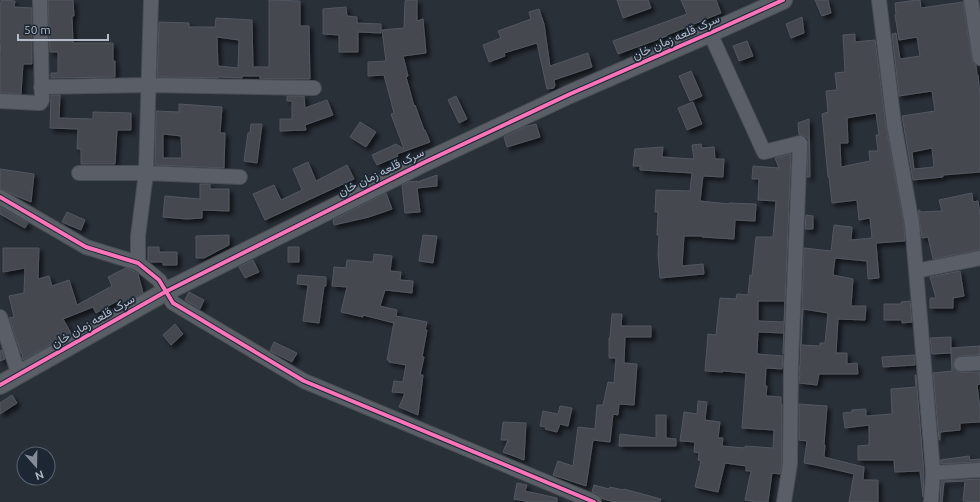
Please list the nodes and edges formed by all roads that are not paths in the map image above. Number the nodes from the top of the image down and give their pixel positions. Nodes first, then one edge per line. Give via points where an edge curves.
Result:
1 (40, 0) edge
2 (150, 0) edge
3 (783, 0) edge
4 (880, 0) edge
5 (971, 0) edge
6 (710, 33) junction
7 (980, 58) edge
8 (148, 85) junction
9 (42, 87) junction
10 (314, 88) dead end
11 (0, 101) edge
12 (79, 173) dead end
13 (146, 173) junction
14 (240, 177) dead end
15 (0, 197) edge
16 (980, 258) edge
17 (138, 263) junction
18 (916, 271) junction
19 (165, 292) junction
20 (0, 317) edge
21 (980, 363) edge
22 (961, 364) dead end
23 (19, 375) junction
24 (0, 385) edge
25 (980, 470) edge
26 (933, 473) junction
27 (594, 502) edge
28 (784, 502) edge
29 (931, 502) edge

1 - 9 street
2 - 8 street
3 - 6 street, سرک قلعه زمان خان
4 - 18 street via 894,124 912,224
5 - 7 street
6 - 19 street, سرک قلعه زمان خان via 570,94 432,159
6 - 28 street via 764,152 800,143 791,364 790,464
8 - 9 street
8 - 10 street
8 - 13 street
9 - 11 street via 42,100 38,103
12 - 13 street
13 - 14 street
13 - 17 street via 138,236
15 - 17 street via 86,247
16 - 18 street
17 - 19 street via 159,280
18 - 26 street
19 - 23 street, سرک قلعه زمان خان
19 - 27 street via 173,303 304,381
20 - 23 street
21 - 22 street
23 - 24 street, سرک قلعه زمان خان
25 - 26 street
26 - 29 street

